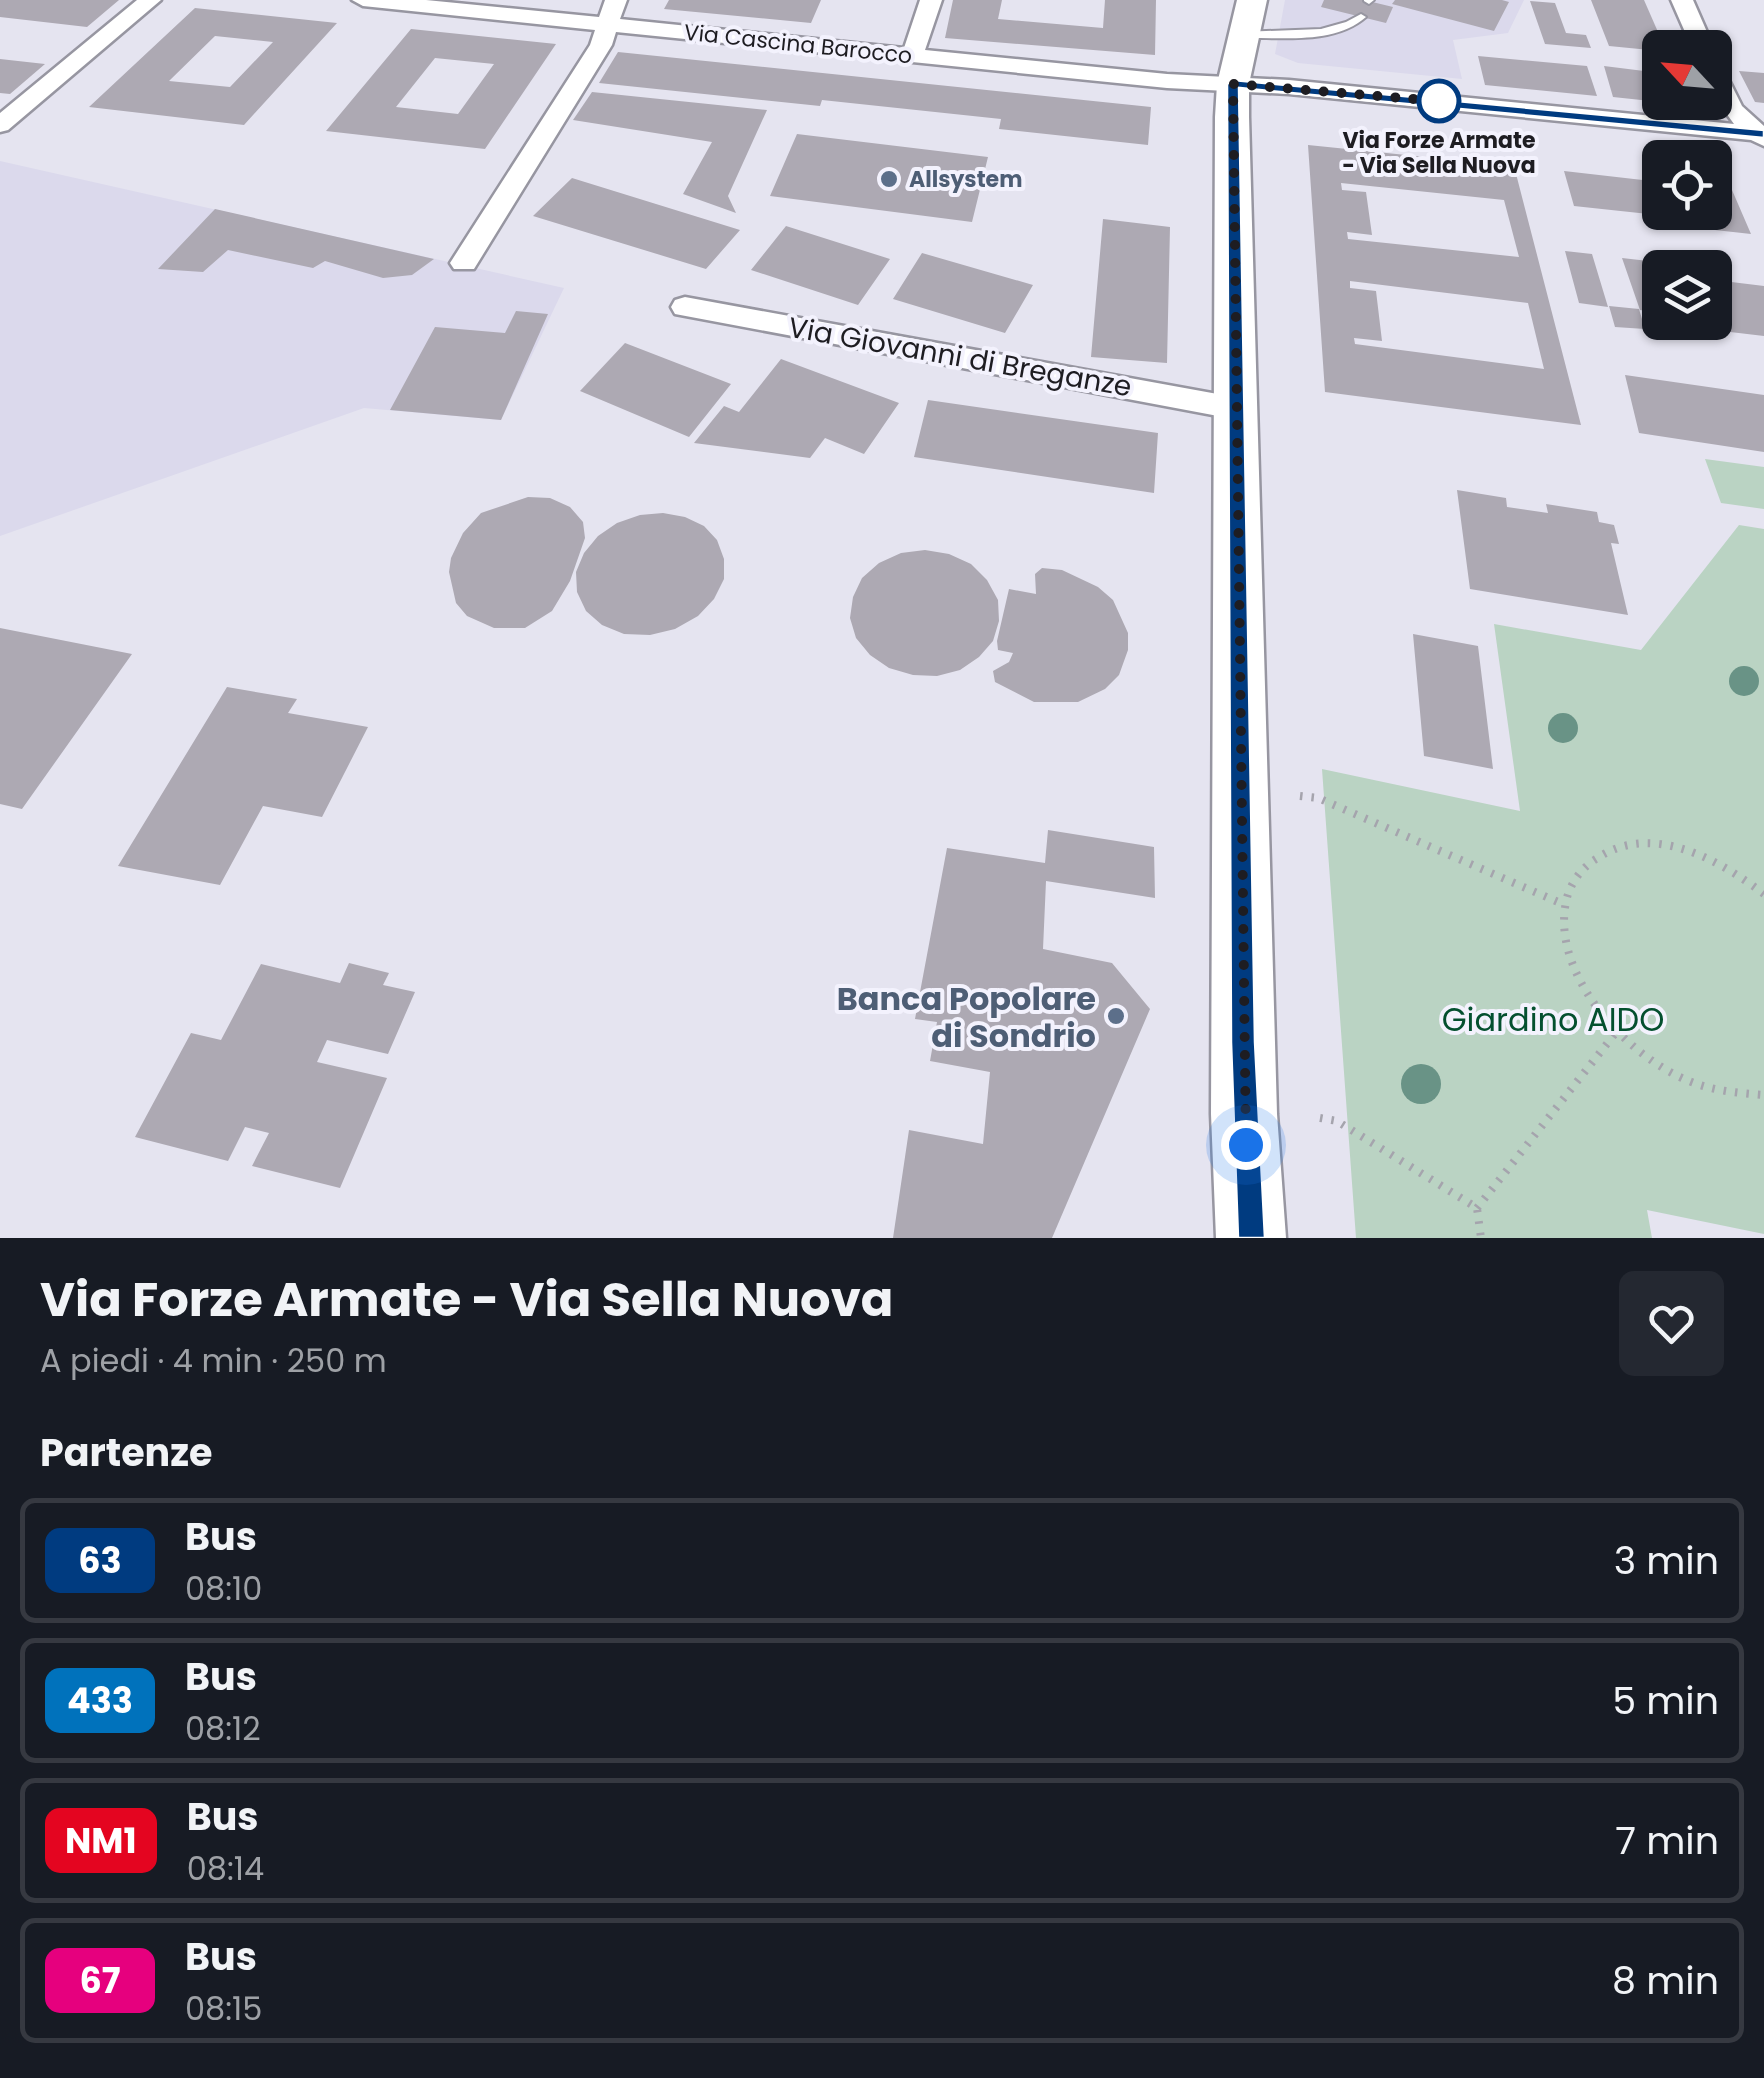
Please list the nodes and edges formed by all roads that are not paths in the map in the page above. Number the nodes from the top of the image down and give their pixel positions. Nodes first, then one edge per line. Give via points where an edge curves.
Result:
1 (150, 0) edge
2 (363, 0) edge
3 (616, 0) edge
4 (930, 0) edge
5 (1252, 0) edge
6 (1682, 0) edge
7 (1361, 17) dead end
8 (606, 24) junction
9 (1695, 30) edge
10 (1242, 35) junction
11 (912, 56) junction
12 (1233, 84) junction
13 (1732, 109) edge
14 (0, 125) edge
15 (1761, 135) edge
16 (464, 264) dead end
17 (685, 306) dead end
18 (1234, 408) junction
19 (1251, 1238) edge

1 - 14 street
2 - 8 street, Via Cascina Barocco
3 - 8 street
4 - 11 street
5 - 10 street
6 - 9 street
7 - 10 lane via 1330,29
8 - 11 street, Via Cascina Barocco
8 - 16 street via 600,45
10 - 12 street
11 - 12 street, Via Cascina Barocco
12 - 15 street, Via Cascina Barocco
12 - 18 street
13 - 15 street
17 - 18 street, Via Giovanni di Breganze
18 - 19 street

